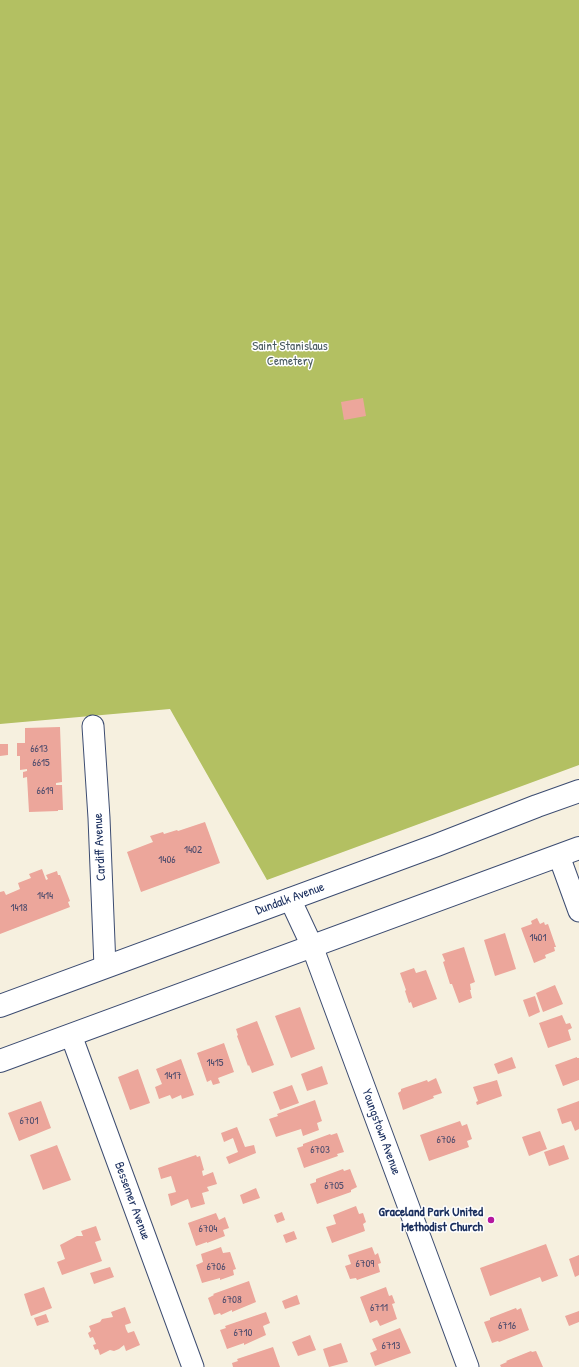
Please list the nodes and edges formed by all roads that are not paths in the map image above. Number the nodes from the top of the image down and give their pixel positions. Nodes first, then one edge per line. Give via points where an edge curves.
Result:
1 (93, 726) dead end
2 (579, 791) edge
3 (569, 852) edge
4 (290, 899) junction
5 (579, 911) edge
6 (312, 946) junction
7 (105, 967) junction
8 (0, 1006) edge
9 (71, 1035) junction
10 (0, 1062) edge
11 (193, 1367) edge
12 (468, 1367) edge

1 - 7 street, Cardiff Avenue
2 - 4 main road, Dundalk Avenue
3 - 5 street
3 - 6 main road
4 - 6 street, Youngstown Avenue
4 - 7 main road, Dundalk Avenue
6 - 9 main road
6 - 12 street, Youngstown Avenue
7 - 8 main road, Dundalk Avenue
9 - 10 main road
9 - 11 street, Bessemer Avenue

